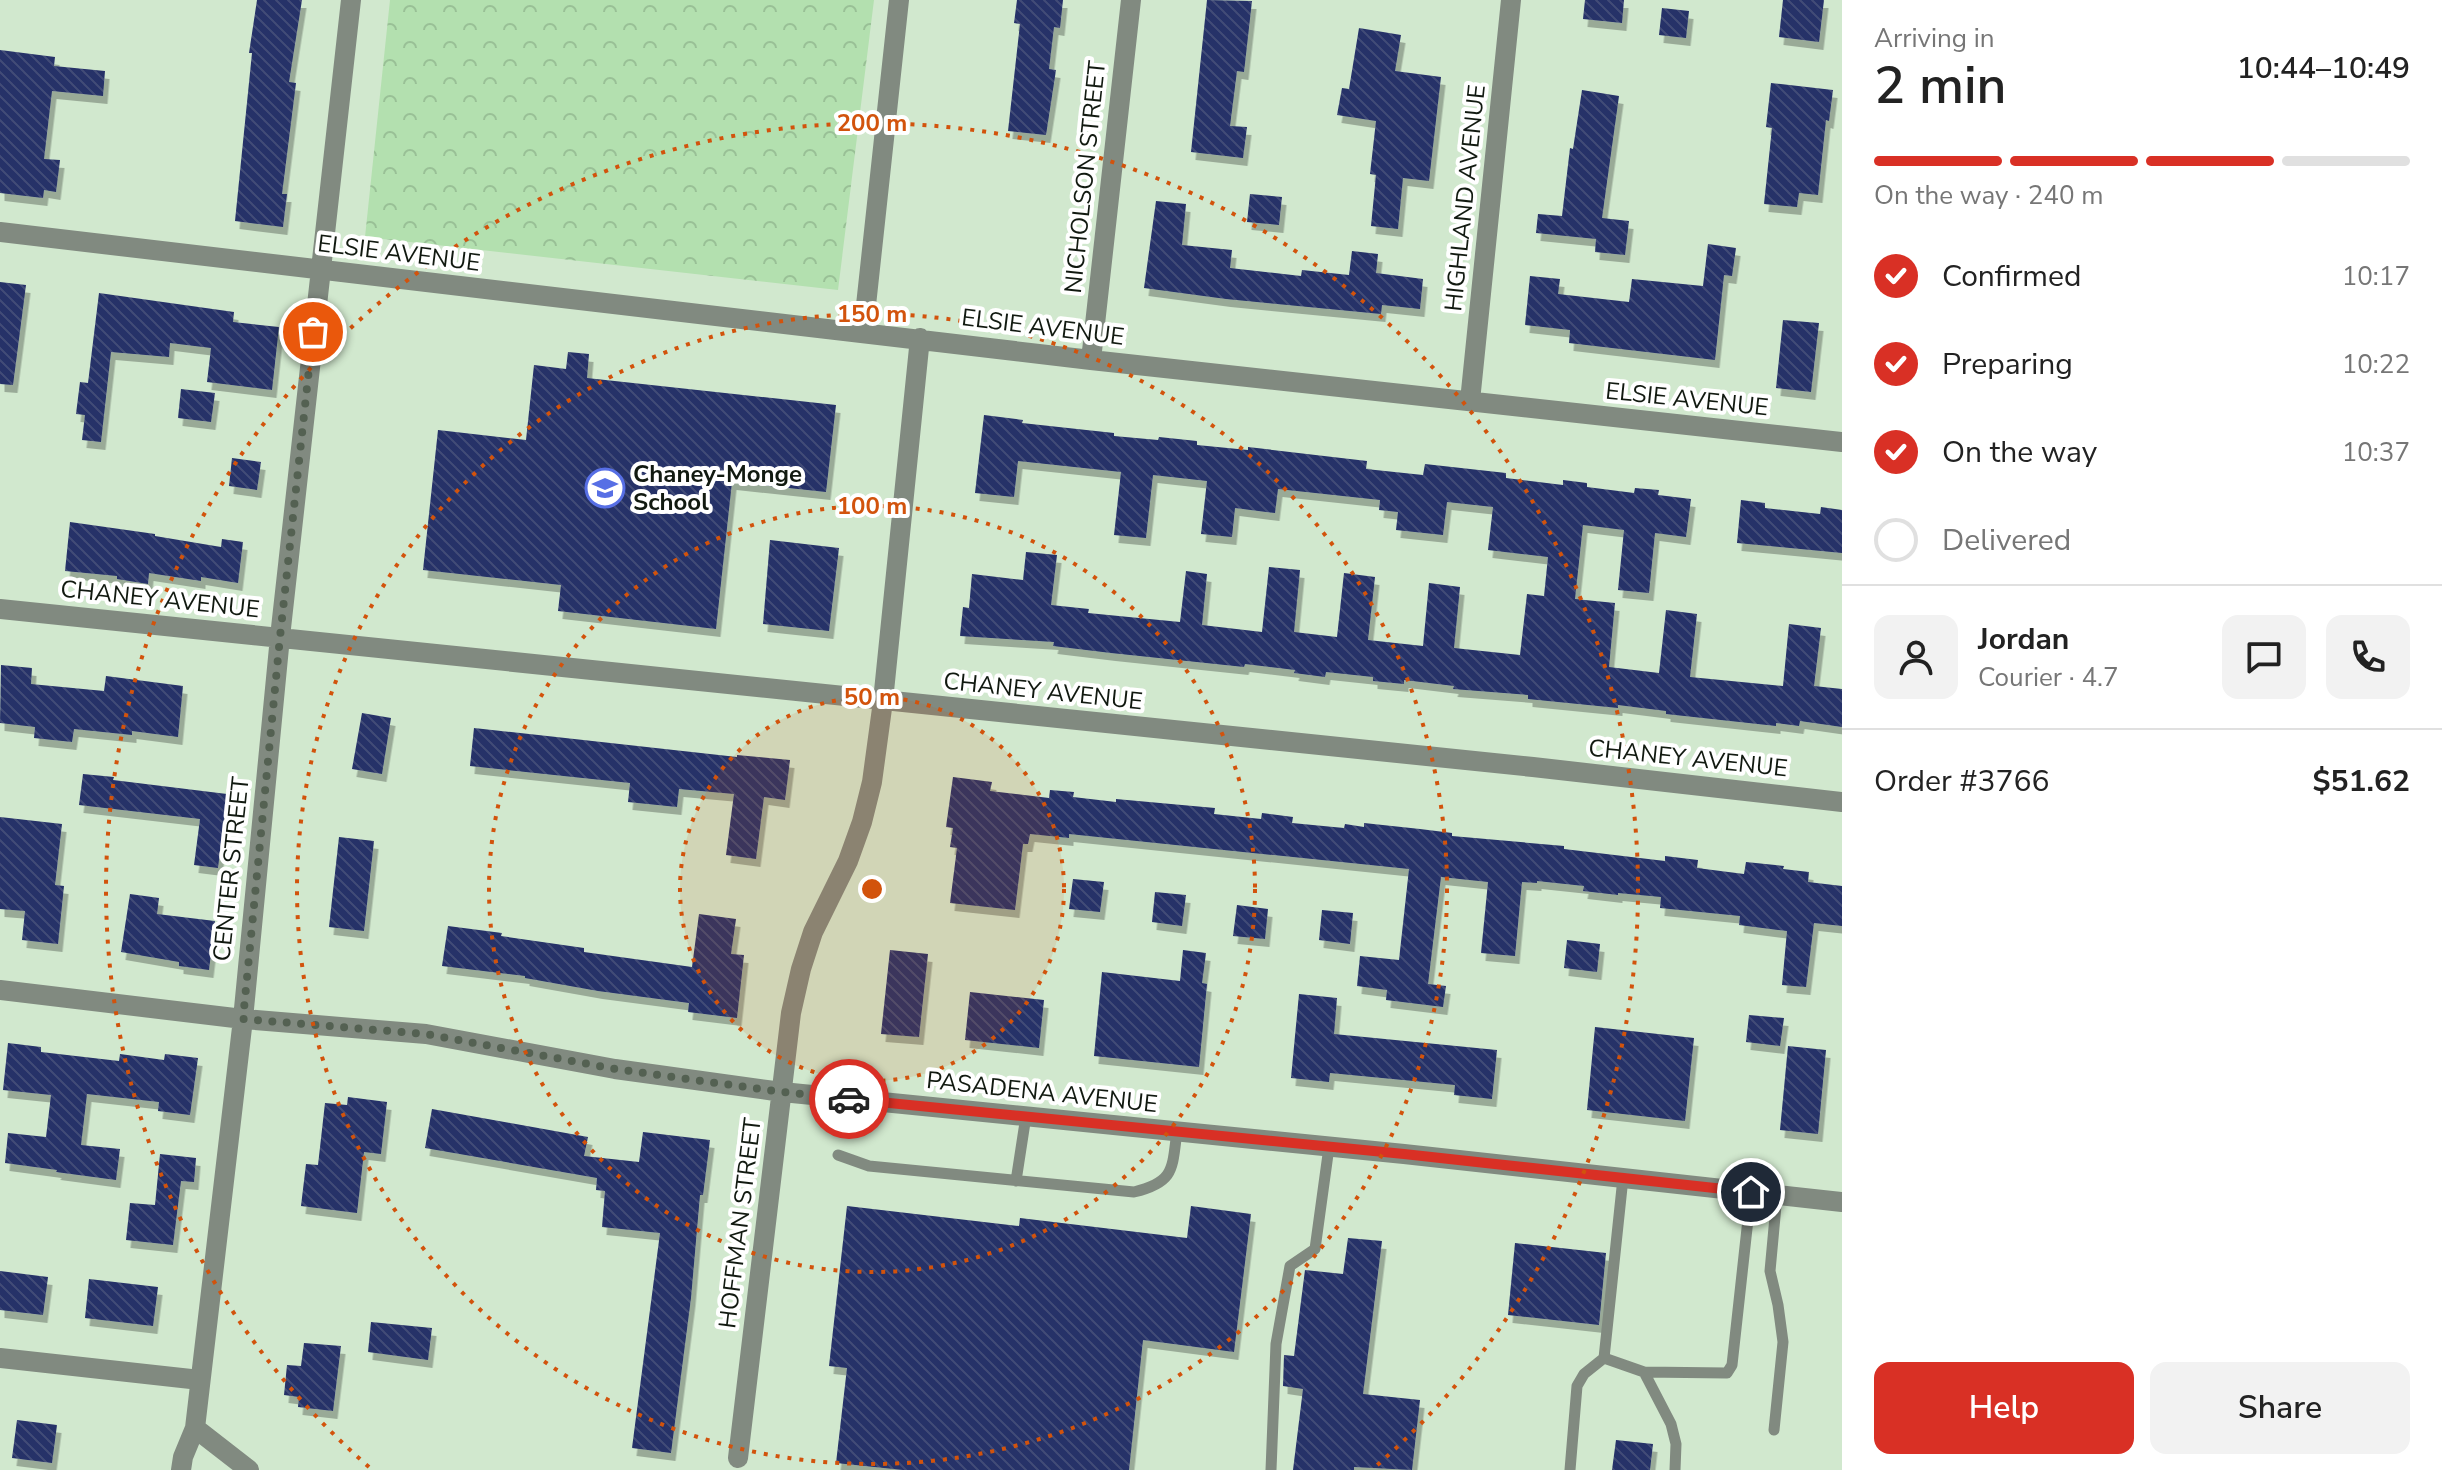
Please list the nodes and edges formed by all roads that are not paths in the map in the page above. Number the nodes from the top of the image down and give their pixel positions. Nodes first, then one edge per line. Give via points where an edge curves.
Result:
1 (351, 0) edge
2 (899, 0) edge
3 (1131, 0) edge
4 (1511, 0) edge
5 (0, 232) edge
6 (320, 271) junction
7 (863, 333) junction
8 (920, 338) junction
9 (1091, 360) junction
10 (1470, 401) junction
11 (1842, 442) edge
12 (0, 609) edge
13 (280, 637) junction
14 (883, 701) junction
15 (1842, 802) edge
16 (0, 990) edge
17 (243, 1019) junction
18 (782, 1092) junction
19 (1026, 1116) junction
20 (1177, 1131) junction
21 (1329, 1147) junction
22 (838, 1155) dead end
23 (1623, 1178) junction
24 (1016, 1181) junction
25 (1751, 1192) junction
26 (1777, 1195) junction
27 (1842, 1202) edge
28 (0, 1358) edge
29 (1604, 1358) junction
30 (1644, 1372) junction
31 (200, 1380) junction
32 (195, 1428) junction
33 (1774, 1430) dead end
34 (738, 1458) dead end
35 (181, 1470) edge
36 (249, 1470) edge
37 (1271, 1470) edge
38 (1570, 1470) edge
39 (1675, 1470) edge

1 - 6 street, CENTER STREET
2 - 7 street
3 - 9 street, NICHOLSON STREET
4 - 10 street, HIGHLAND AVENUE
5 - 6 street, ELSIE AVENUE
6 - 7 street, ELSIE AVENUE
6 - 13 street, CENTER STREET
7 - 8 street, ELSIE AVENUE
8 - 9 street, ELSIE AVENUE
8 - 14 street, HOFFMAN STREET
9 - 10 street, ELSIE AVENUE
10 - 11 street, ELSIE AVENUE
12 - 13 street, CHANEY AVENUE
13 - 14 street, CHANEY AVENUE
13 - 17 street, CENTER STREET
14 - 15 street, CHANEY AVENUE
14 - 18 street, HOFFMAN STREET via 862,822 801,969
16 - 17 street, PASADENA AVENUE
17 - 18 street, PASADENA AVENUE via 426,1034 615,1069
17 - 31 street, CENTER STREET
18 - 19 street, PASADENA AVENUE
18 - 34 street, HOFFMAN STREET
19 - 20 street, PASADENA AVENUE
19 - 24 lane
20 - 21 street, PASADENA AVENUE
20 - 24 lane via 1172,1171 1156,1187 1134,1192
21 - 23 street, PASADENA AVENUE
21 - 37 lane via 1315,1249 1290,1266 1276,1344
22 - 24 lane via 869,1166
23 - 25 street, PASADENA AVENUE
23 - 29 lane
25 - 26 street, PASADENA AVENUE
25 - 30 lane via 1732,1365 1727,1373
26 - 27 street, PASADENA AVENUE
26 - 33 lane via 1770,1271 1783,1342
28 - 31 street
29 - 30 lane
29 - 38 lane via 1577,1386
30 - 39 lane via 1671,1424
31 - 32 street, CENTER STREET
32 - 35 street, CENTER STREET
32 - 36 street

